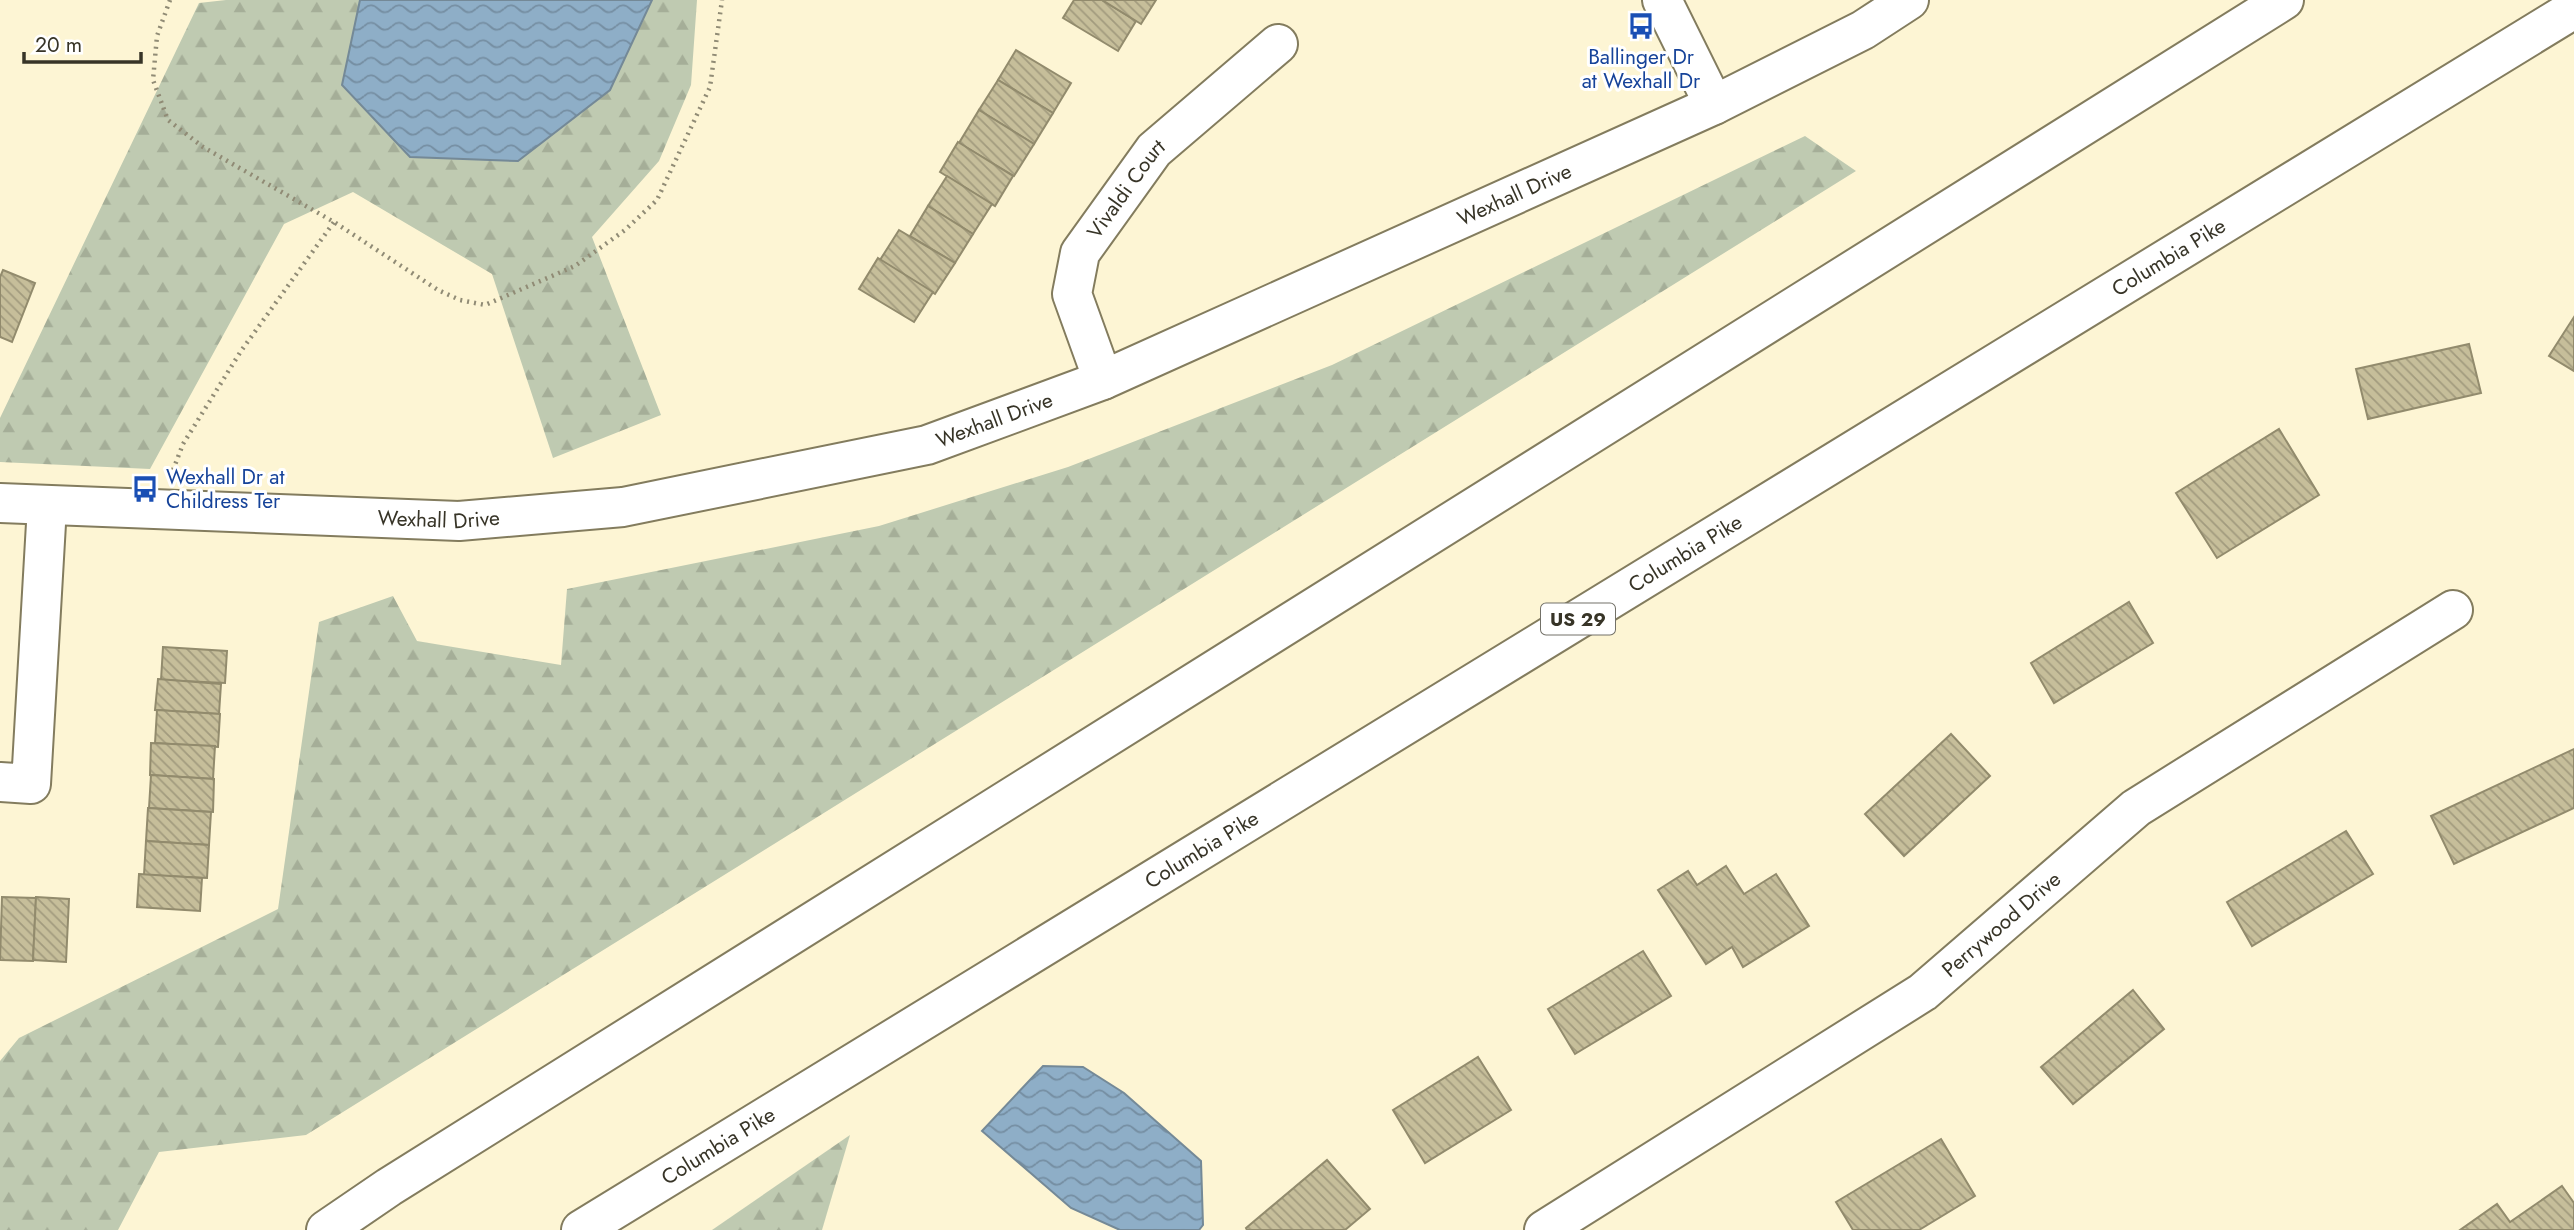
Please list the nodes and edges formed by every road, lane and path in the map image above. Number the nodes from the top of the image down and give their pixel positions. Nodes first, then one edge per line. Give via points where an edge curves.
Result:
1 (170, 0) edge
2 (722, 0) edge
3 (1662, 0) edge
4 (1909, 0) edge
5 (2284, 0) edge
6 (2574, 9) edge
7 (1278, 44) dead end
8 (1714, 105) junction
9 (334, 222) junction
10 (1103, 380) junction
11 (0, 503) edge
12 (47, 506) junction
13 (157, 510) junction
14 (2454, 610) dead end
15 (12, 783) edge
16 (326, 1230) edge
17 (581, 1230) edge
18 (1545, 1230) edge

1 - 9 path via 157,36 153,80 168,120 203,147
2 - 9 path via 710,87 657,200 625,230 575,265 485,305 438,290
3 - 8 main road
4 - 8 main road, Wexhall Drive via 1863,30
5 - 16 main road
6 - 17 main road, Columbia Pike / US 29
7 - 10 main road, Vivaldi Court via 1154,150 1080,253 1072,294
8 - 10 main road, Wexhall Drive
9 - 13 path via 241,351 183,444
10 - 13 main road, Wexhall Drive via 927,446 623,508 459,521
11 - 12 main road, Wexhall Drive
12 - 13 main road, Wexhall Drive
12 - 15 main road via 31,784
14 - 18 main road, Perrywood Drive via 2136,808 1923,992

